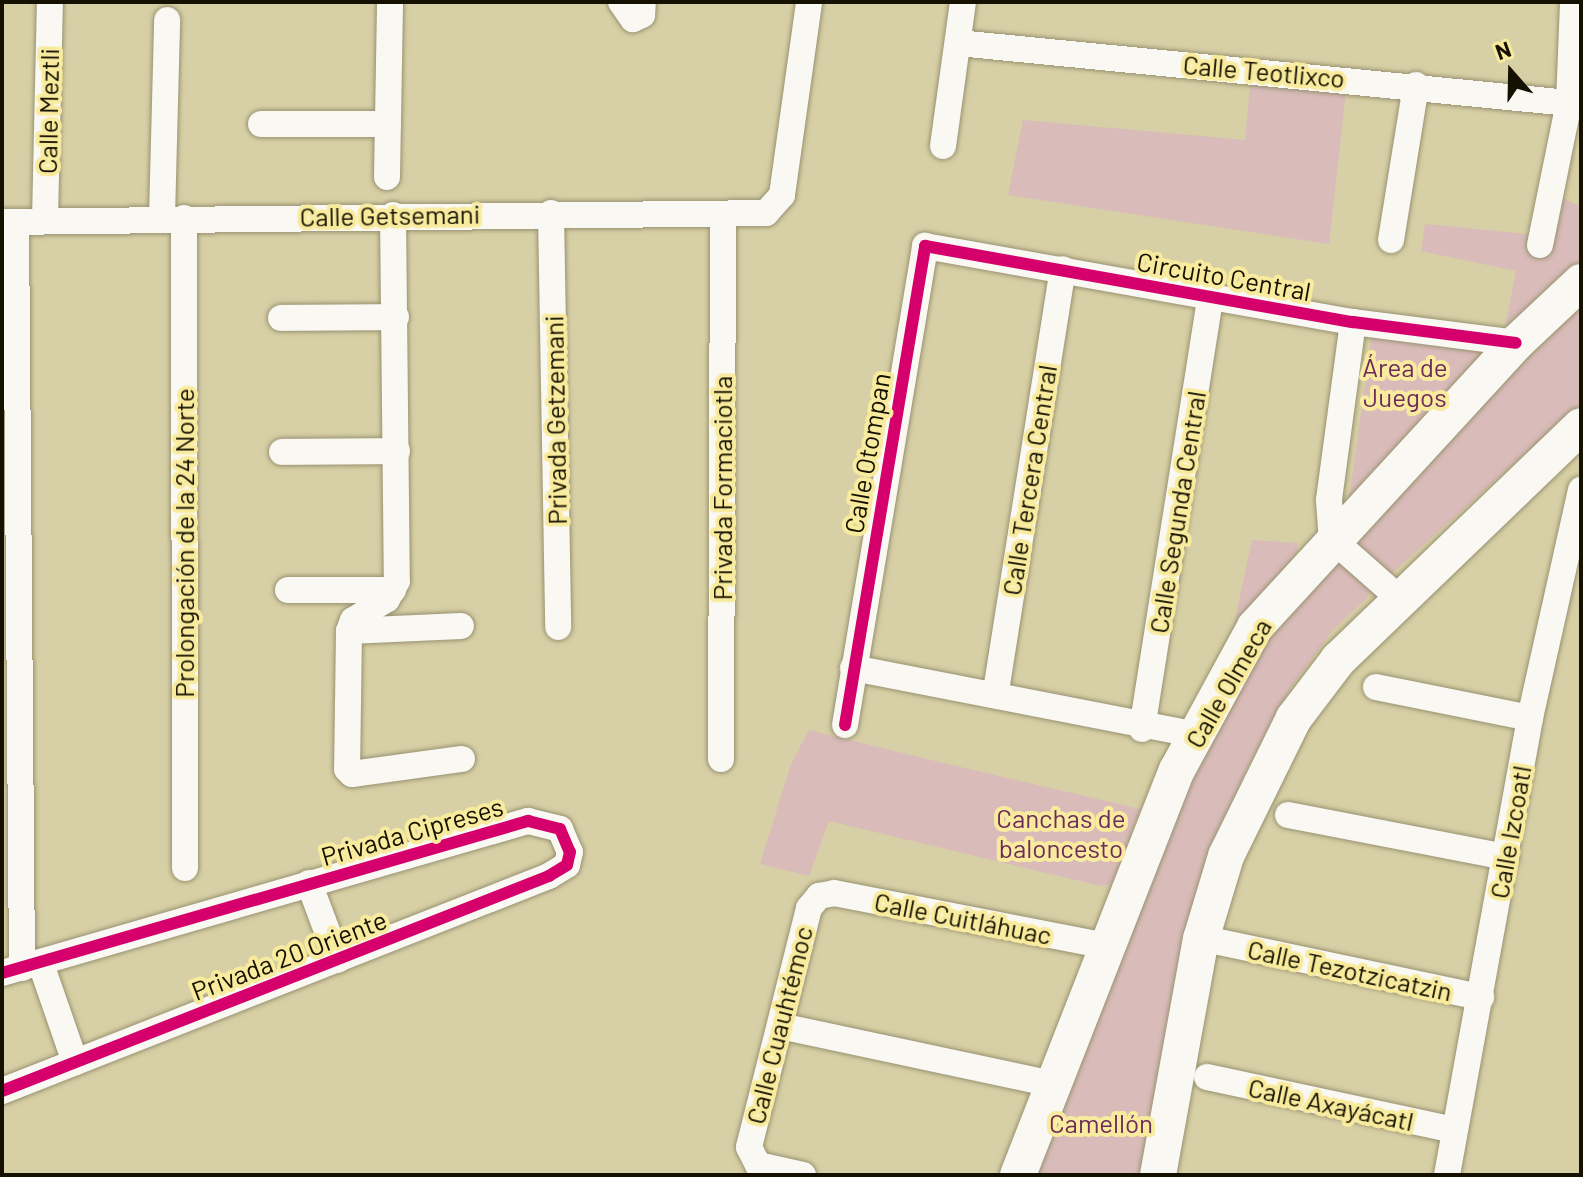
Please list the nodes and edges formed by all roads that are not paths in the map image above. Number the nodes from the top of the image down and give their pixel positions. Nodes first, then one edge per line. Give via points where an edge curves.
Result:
1 (50, 2) edge
2 (390, 2) edge
3 (621, 2) edge
4 (643, 2) edge
5 (809, 2) edge
6 (963, 2) edge
7 (1573, 2) edge
8 (167, 20) dead end
9 (958, 43) junction
10 (1416, 85) junction
11 (1569, 103) junction
12 (261, 124) dead end
13 (388, 124) junction
14 (943, 146) dead end
15 (387, 177) dead end
16 (551, 213) junction
17 (393, 215) junction
18 (723, 216) junction
19 (173, 217) junction
20 (45, 219) junction
21 (9, 222) edge
22 (1391, 240) dead end
23 (1540, 245) dead end
24 (925, 246) joint
25 (1063, 269) junction
26 (1581, 282) edge
27 (1211, 295) junction
28 (396, 317) junction
29 (281, 318) dead end
30 (1353, 322) junction
31 (1516, 343) junction
32 (1581, 426) edge
33 (397, 451) junction
34 (282, 452) dead end
35 (1581, 490) edge
36 (1332, 539) junction
37 (288, 590) dead end
38 (393, 590) junction
39 (1400, 599) junction
40 (461, 626) dead end
41 (558, 627) dead end
42 (349, 631) junction
43 (853, 668) junction
44 (1376, 687) dead end
45 (996, 691) junction
46 (1530, 718) junction
47 (845, 725) dead end
48 (1142, 729) junction
49 (1198, 735) junction
50 (462, 759) dead end
51 (721, 759) dead end
52 (1288, 815) dead end
53 (566, 841) joint
54 (1506, 857) junction
55 (185, 868) dead end
56 (309, 883) junction
57 (819, 896) joint
58 (1219, 942) dead end
59 (1107, 946) junction
60 (338, 960) junction
61 (22, 968) edge
62 (1481, 997) junction
63 (780, 1026) junction
64 (75, 1062) junction
65 (1207, 1077) dead end
66 (1054, 1084) junction
67 (2, 1091) edge
68 (1454, 1130) junction
69 (803, 1175) edge
70 (1018, 1175) edge
71 (1158, 1175) edge
72 (1447, 1175) edge

1 - 20 street, Calle Meztli
2 - 13 street
3 - 4 street via 625,16 633,19 642,15
5 - 18 street, Calle Getsemani via 776,207
6 - 9 street
7 - 11 street
8 - 19 street, Prolongación de la 24 Norte
9 - 10 street, Calle Teotlixco
9 - 14 street
10 - 11 street, Calle Teotlixco
10 - 22 street
11 - 23 street
12 - 13 street
13 - 15 street
16 - 17 street, Calle Getsemani
16 - 18 street, Calle Getsemani
16 - 41 street, Privada Getzemani
17 - 19 street, Calle Getsemani
17 - 28 street
18 - 51 street, Privada Formaciotla
19 - 20 street, Calle Getsemani
19 - 55 street, Prolongación de la 24 Norte
20 - 21 street, Calle Getsemani
21 - 61 street
24 - 25 street, Circuito Central
24 - 43 street, Calle Otompan
25 - 27 street, Circuito Central
25 - 45 street, Calle Tercera Central
26 - 31 street, Calle Olmeca
27 - 30 street, Circuito Central
27 - 48 street, Calle Segunda Central
28 - 29 street
28 - 33 street
30 - 31 street, Circuito Central
30 - 36 street via 1329,500
31 - 36 street, Calle Olmeca
32 - 39 street
33 - 34 street
33 - 38 street
35 - 46 street, Calle Izcoatl
36 - 39 street
36 - 49 street, Calle Olmeca via 1255,627
37 - 38 street
38 - 42 street
39 - 71 street via 1338,660 1294,718 1226,856 1179,1041
40 - 42 street
42 - 50 street via 347,769 352,774
43 - 45 street
43 - 47 street, Calle Otompan
44 - 46 street
45 - 48 street
46 - 54 street, Calle Izcoatl
48 - 49 street
49 - 59 street, Calle Olmeca via 1177,770
52 - 54 street
53 - 56 street, Privada Cipreses via 548,822 528,821
53 - 60 street, Privada 20 Oriente via 567,865 549,876
54 - 62 street, Calle Izcoatl
56 - 60 street
56 - 61 street, Privada Cipreses
57 - 59 street, Calle Cuitláhuac via 834,893
57 - 63 street, Calle Cuauhtémoc via 809,908
58 - 62 street, Calle Tezotzicatzin
59 - 66 street, Calle Olmeca
60 - 64 street, Privada 20 Oriente
61 - 64 street
62 - 68 street, Calle Izcoatl
63 - 66 street
63 - 69 street, Calle Cuauhtémoc via 750,1158
64 - 67 street, Privada 20 Oriente
65 - 68 street, Calle Axayácatl
66 - 70 street, Calle Olmeca
68 - 72 street, Calle Izcoatl

